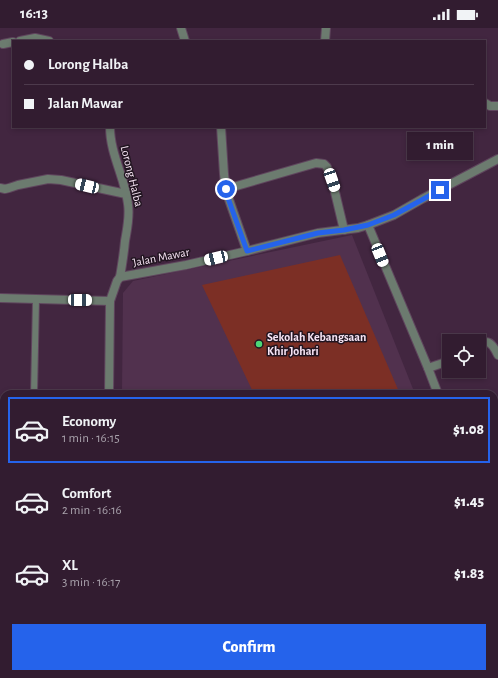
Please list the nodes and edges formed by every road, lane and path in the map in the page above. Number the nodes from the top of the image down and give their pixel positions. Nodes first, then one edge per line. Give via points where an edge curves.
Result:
1 (181, 28) edge
2 (326, 28) edge
3 (25, 40) edge
4 (44, 40) edge
5 (185, 40) edge
6 (325, 40) edge
7 (12, 42) edge
8 (3, 44) dead end
9 (486, 104) edge
10 (498, 106) edge
11 (110, 128) edge
12 (221, 128) edge
13 (498, 159) edge
14 (0, 188) edge
15 (226, 189) junction
16 (126, 194) junction
17 (368, 225) junction
18 (344, 230) junction
19 (247, 251) junction
20 (120, 277) junction
21 (0, 298) edge
22 (36, 299) junction
23 (110, 301) junction
24 (486, 342) edge
25 (498, 355) edge
26 (442, 363) edge
27 (428, 368) junction
28 (34, 390) edge
29 (109, 390) edge
30 (436, 390) edge

1 - 5 street
2 - 6 street
3 - 4 street
7 - 8 street
9 - 10 street
11 - 16 street, Lorong Halba via 110,137
12 - 15 street
13 - 17 street, Jalan Mawar via 394,215
14 - 16 street via 48,179
15 - 18 street via 316,163 324,164 334,188
15 - 19 street
16 - 20 street, Lorong Halba via 129,214
17 - 18 street, Jalan Mawar
17 - 27 street
18 - 19 street, Jalan Mawar via 318,233
19 - 20 street, Jalan Mawar
20 - 23 street, Jalan Mawar
21 - 22 street
22 - 23 street
22 - 28 lane
23 - 29 street, Jalan Mawar
24 - 25 street
26 - 27 street
27 - 30 street

